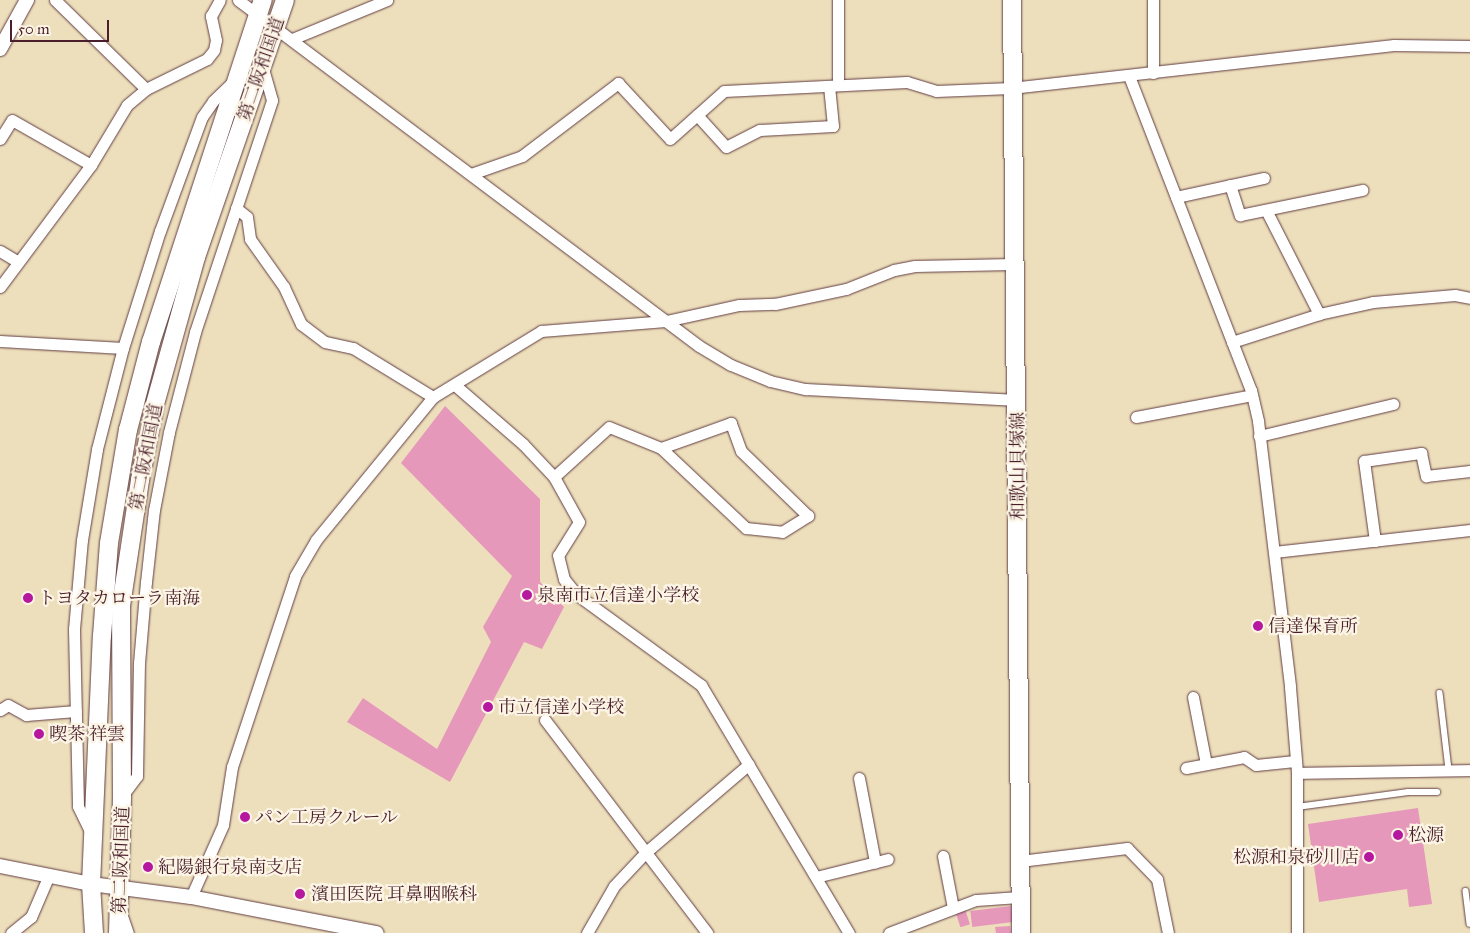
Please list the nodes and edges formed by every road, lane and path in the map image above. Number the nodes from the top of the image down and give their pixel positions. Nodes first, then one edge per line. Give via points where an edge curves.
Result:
1 (28, 0) edge
2 (55, 0) edge
3 (220, 0) edge
4 (238, 0) edge
5 (285, 0) edge
6 (386, 0) edge
7 (838, 0) edge
8 (1012, 0) edge
9 (1153, 0) edge
10 (260, 7) edge
11 (276, 27) junction
12 (292, 39) junction
13 (1470, 46) edge
14 (0, 49) edge
15 (263, 69) junction
16 (1153, 73) junction
17 (1129, 76) junction
18 (236, 80) junction
19 (834, 86) junction
20 (1011, 88) junction
21 (146, 89) junction
22 (697, 115) junction
23 (0, 139) edge
24 (91, 165) junction
25 (471, 174) junction
26 (1264, 178) dead end
27 (1230, 186) junction
28 (1362, 190) dead end
29 (1176, 197) junction
30 (236, 208) junction
31 (1266, 210) junction
32 (0, 251) edge
33 (18, 262) junction
34 (1013, 264) junction
35 (0, 288) edge
36 (1470, 298) edge
37 (1318, 314) junction
38 (666, 322) junction
39 (0, 341) edge
40 (1232, 342) junction
41 (123, 348) junction
42 (456, 386) junction
43 (1252, 395) junction
44 (433, 397) junction
45 (1018, 400) junction
46 (1393, 404) dead end
47 (1136, 417) dead end
48 (1259, 436) junction
49 (661, 448) junction
50 (1470, 471) edge
51 (554, 477) junction
52 (1470, 530) edge
53 (1375, 541) junction
54 (1274, 552) junction
55 (1440, 693) dead end
56 (1193, 697) dead end
57 (0, 710) edge
58 (76, 710) junction
59 (545, 720) dead end
60 (749, 764) junction
61 (1206, 764) junction
62 (1296, 767) junction
63 (1186, 768) dead end
64 (1449, 770) junction
65 (1470, 770) edge
66 (859, 778) dead end
67 (1437, 792) dead end
68 (122, 796) junction
69 (1297, 807) junction
70 (93, 836) junction
71 (646, 852) junction
72 (943, 856) dead end
73 (888, 859) dead end
74 (1020, 861) junction
75 (876, 862) junction
76 (0, 866) edge
77 (49, 875) junction
78 (816, 877) junction
79 (91, 884) junction
80 (121, 887) junction
81 (1466, 891) dead end
82 (191, 897) junction
83 (1019, 897) junction
84 (953, 908) junction
85 (119, 909) junction
86 (1470, 924) edge
87 (11, 933) edge
88 (94, 933) edge
89 (118, 933) edge
90 (128, 933) edge
91 (377, 933) edge
92 (587, 933) edge
93 (707, 933) edge
94 (849, 933) edge
95 (889, 933) edge
96 (1021, 933) edge
97 (1168, 933) edge
98 (1298, 933) edge

1 - 14 street
2 - 21 street
3 - 21 street via 211,16 216,40 207,59
4 - 10 street
5 - 11 main road, 第二阪和国道
6 - 12 street
7 - 19 street
8 - 20 main road, 和歌山貝塚線
9 - 16 street
10 - 11 street
10 - 18 main road, 第二阪和国道
11 - 12 street
11 - 15 main road, 第二阪和国道
12 - 25 street
13 - 16 street via 1394,45
15 - 30 street via 272,100
15 - 68 main road, 第二阪和国道 via 196,257 155,404 121,606
16 - 17 street
17 - 20 street
17 - 29 street
18 - 41 street via 213,101 202,117 160,231
18 - 70 main road, 第二阪和国道 via 151,342 128,430 109,543
19 - 20 street via 907,82 936,91
19 - 22 street via 724,91
19 - 22 street via 833,126 760,130 726,148
20 - 34 main road, 和歌山貝塚線
21 - 24 street via 127,105
22 - 25 street via 670,139 618,83 522,156
23 - 24 street via 12,120
24 - 33 street
25 - 38 street
26 - 27 street
27 - 29 street
27 - 31 street via 1240,215
28 - 31 street
29 - 40 street
30 - 44 street via 247,217 250,239 284,287 301,324 325,342 353,348
30 - 68 street via 196,332 169,432 154,510 146,582 139,664 137,776
31 - 37 street
32 - 33 street
33 - 35 street
34 - 38 street via 915,266 894,270 846,289 775,304 738,305 692,313
34 - 45 main road, 和歌山貝塚線
36 - 37 street via 1455,295 1373,302
37 - 40 street
38 - 42 street via 541,331
38 - 45 street via 731,365 770,381 806,389
39 - 41 street
40 - 43 street
41 - 58 street via 97,449 82,540 74,629
42 - 44 street
42 - 51 street via 524,444
43 - 47 street
43 - 48 street
44 - 82 street via 316,540 294,576 232,767 223,825
45 - 74 main road, 和歌山貝塚線
46 - 48 street
48 - 54 street
49 - 49 street via 732,423 741,451 808,516 782,532 746,528
49 - 51 street via 609,427
50 - 53 street via 1426,476 1421,453 1364,460
51 - 60 street via 579,522 558,555 564,579 576,594 702,685
52 - 53 street
53 - 54 street
54 - 62 street
55 - 64 lane
56 - 61 street
57 - 58 street via 8,705 26,715
58 - 70 street via 78,806
59 - 71 street
60 - 71 street
60 - 78 street
61 - 62 street via 1244,757 1256,765
61 - 63 street
62 - 64 street
62 - 69 street
64 - 65 street
66 - 75 street
67 - 69 lane via 1408,792
68 - 80 main road, 第二阪和国道
69 - 98 street
70 - 79 main road, 第二阪和国道
71 - 92 street via 614,886
71 - 93 street
72 - 84 street
73 - 75 street
74 - 83 main road, 和歌山貝塚線
74 - 97 street via 1127,848 1157,879
75 - 78 street
76 - 77 street
77 - 79 street
77 - 87 street via 31,917
78 - 94 street
79 - 80 street
79 - 88 main road, 第二阪和国道
80 - 82 street
80 - 85 main road, 第二阪和国道
81 - 86 lane
82 - 91 street
83 - 84 street via 976,900
83 - 96 main road, 和歌山貝塚線
84 - 95 street
85 - 89 main road, 第二阪和国道
85 - 90 street

